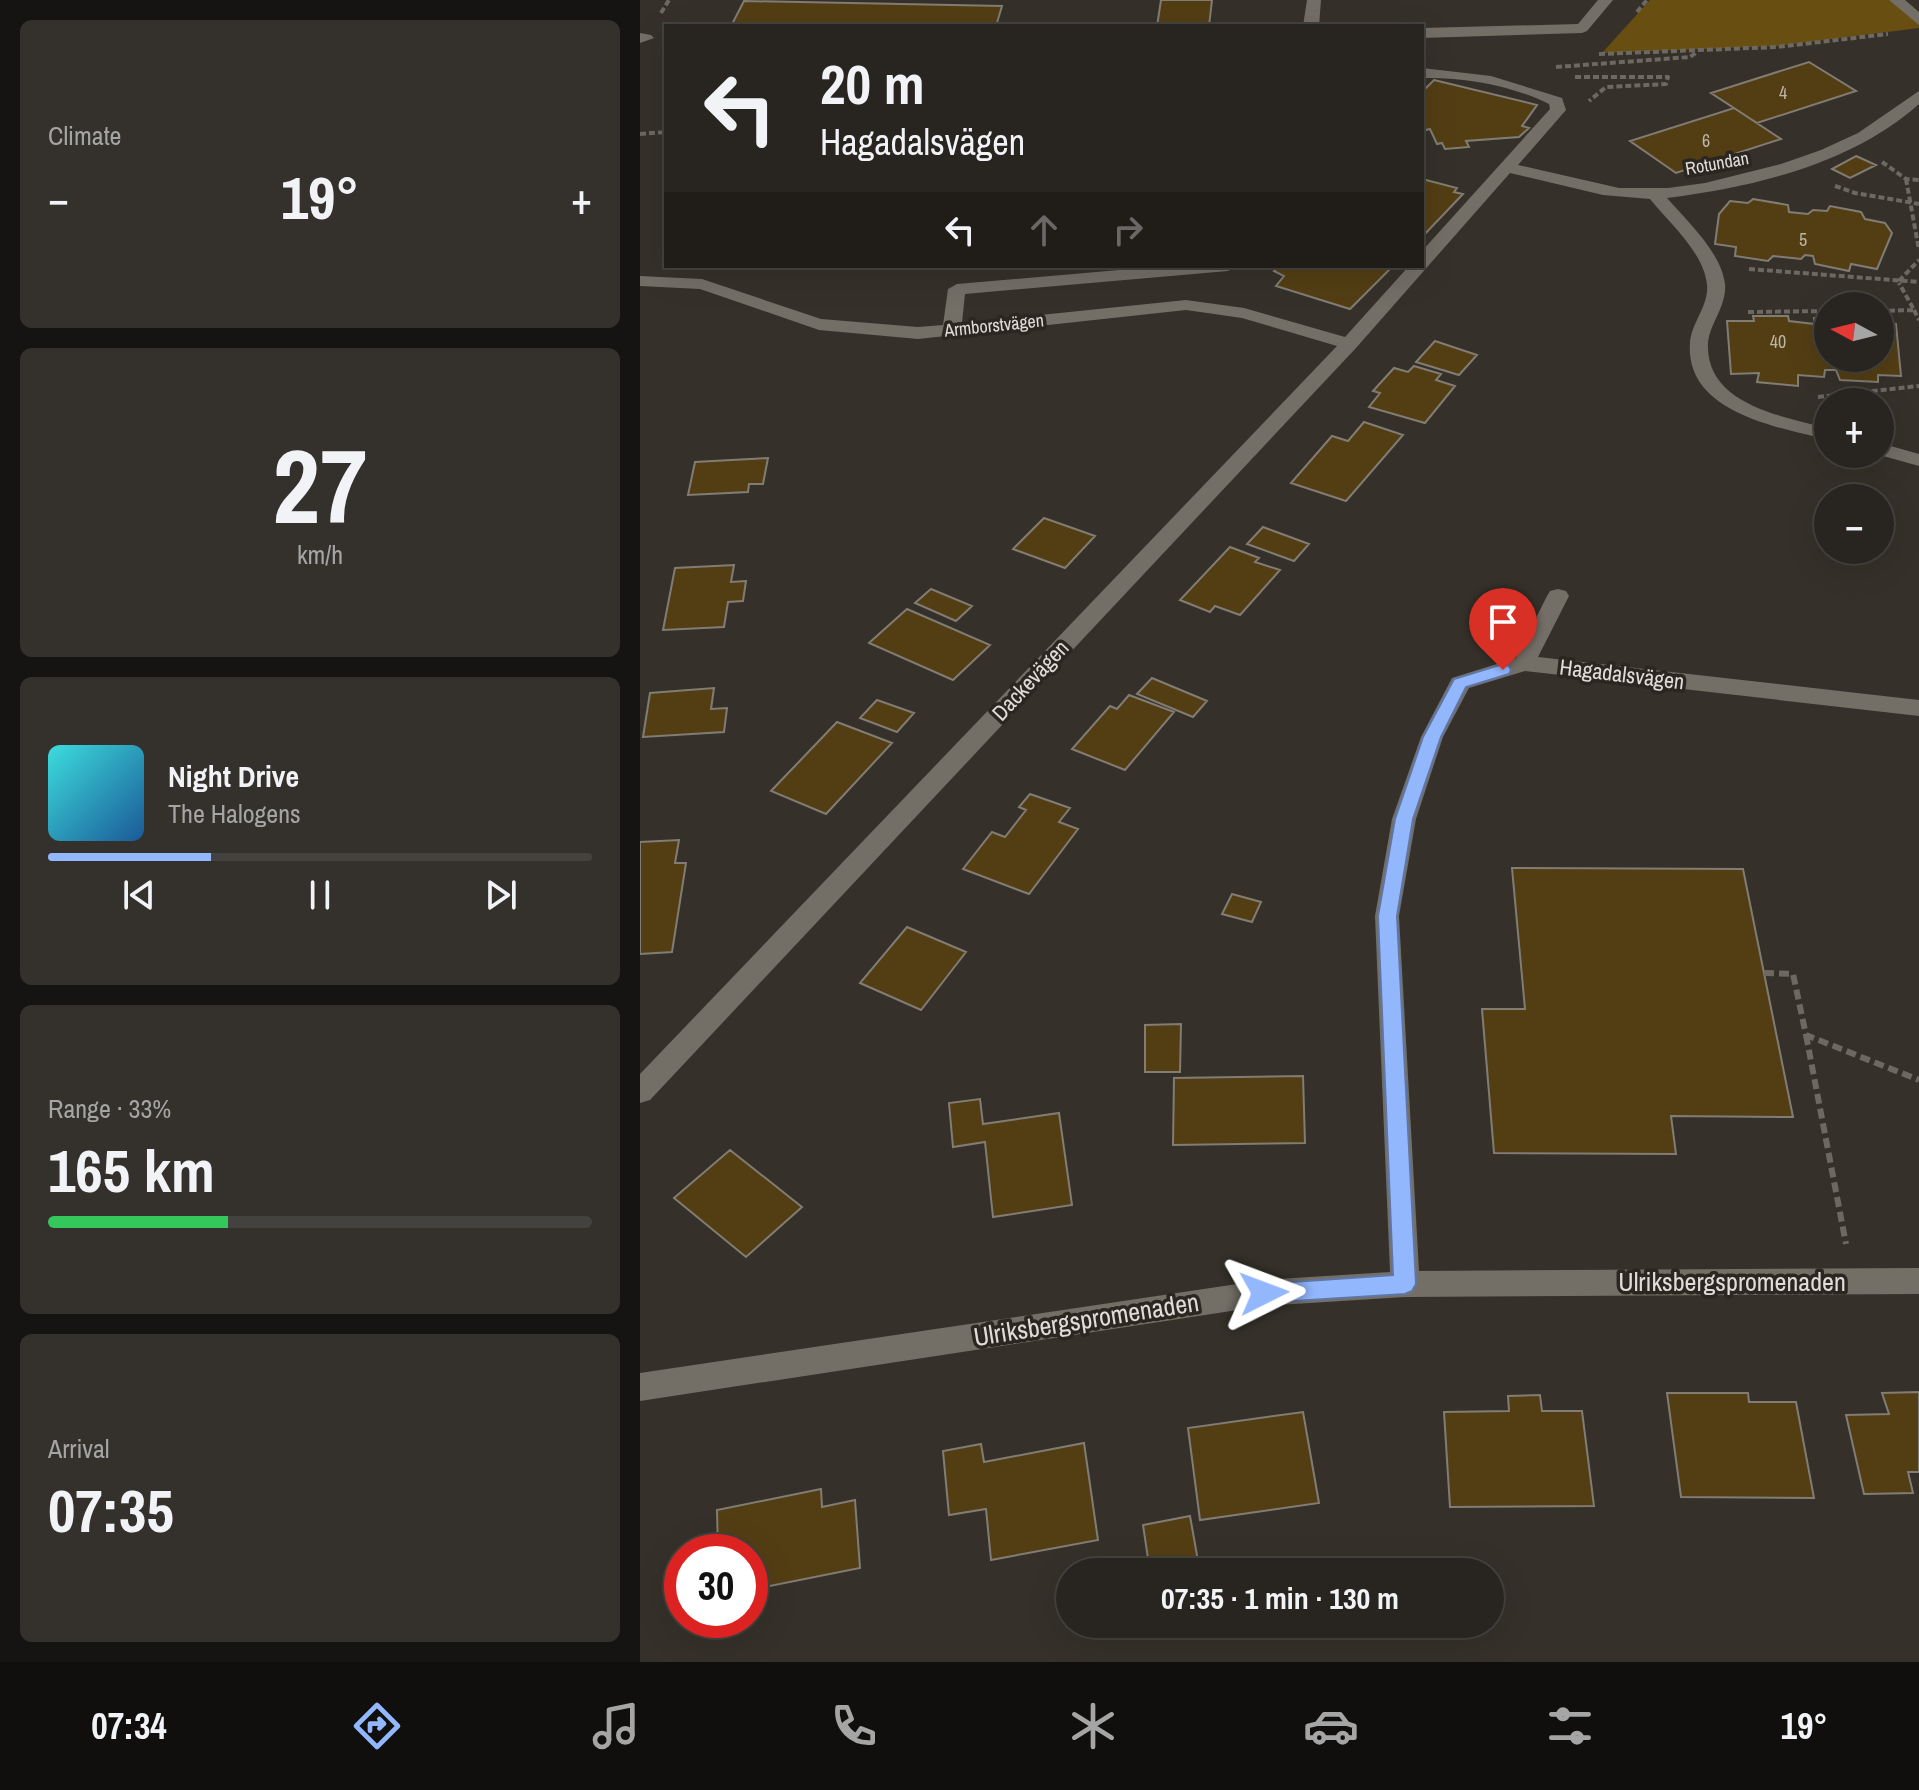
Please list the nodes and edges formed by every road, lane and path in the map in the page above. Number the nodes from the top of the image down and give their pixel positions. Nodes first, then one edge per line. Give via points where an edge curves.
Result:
1 (1314, 0) edge
2 (1606, 0) edge
3 (1896, 0) edge
4 (1919, 20) edge
5 (1311, 24) edge
6 (1424, 33) edge
7 (1891, 34) dead end
8 (1698, 52) junction
9 (1599, 54) dead end
10 (1424, 73) edge
11 (1560, 77) dead end
12 (1575, 77) dead end
13 (1919, 96) edge
14 (1585, 105) dead end
15 (664, 132) edge
16 (640, 134) edge
17 (1505, 167) junction
18 (1795, 167) junction
19 (1906, 179) dead end
20 (1655, 194) junction
21 (1909, 204) junction
22 (1919, 204) edge
23 (1919, 250) edge
24 (1424, 259) edge
25 (1919, 260) edge
26 (1204, 268) edge
27 (1416, 268) edge
28 (1734, 268) dead end
29 (640, 281) edge
30 (1898, 282) junction
31 (1919, 282) edge
32 (1914, 310) junction
33 (1814, 311) edge
34 (1894, 311) edge
35 (1711, 313) junction
36 (1919, 320) edge
37 (952, 329) junction
38 (1349, 344) junction
39 (1919, 386) edge
40 (1894, 389) edge
41 (1814, 430) edge
42 (1894, 453) edge
43 (1919, 460) edge
44 (1558, 596) dead end
45 (1524, 663) junction
46 (1919, 708) edge
47 (1764, 973) dead end
48 (1806, 1035) junction
49 (1919, 1080) edge
50 (640, 1092) edge
51 (1852, 1281) junction
52 (1919, 1281) edge
53 (1405, 1284) junction
54 (640, 1387) edge

1 - 5 street
2 - 6 street via 1582,28
3 - 4 street
7 - 8 path
8 - 9 path
8 - 11 path via 1690,57 1555,65
10 - 17 street, Dackevägen via 1467,76 1556,101 1558,110
12 - 14 path via 1668,77 1666,84 1606,87
13 - 18 street, Rotundan via 1874,128
15 - 16 path
17 - 20 street, Rotundan via 1608,191
17 - 24 street, Dackevägen
18 - 20 street, Rotundan
18 - 21 path via 1855,193
19 - 21 path
20 - 35 street via 1711,266 1716,286
21 - 22 path
21 - 23 path
25 - 30 path
26 - 37 street via 957,289
27 - 38 street, Dackevägen
28 - 30 path
29 - 37 street, Armborstvägen via 702,284 819,324 918,333
30 - 31 path
30 - 32 path
32 - 34 path
32 - 36 path
33 - 35 path
35 - 41 street via 1699,341 1699,358 1716,392 1763,415
37 - 38 street, Armborstvägen via 1186,305 1244,313
38 - 50 street, Dackevägen
39 - 40 path
42 - 43 street
44 - 45 street
45 - 46 street, Hagadalsvägen
45 - 53 street, Hagadalsvägen via 1460,683 1432,737 1404,819 1387,916
47 - 48 path via 1793,974
48 - 49 path
48 - 51 path
51 - 52 street, Ulriksbergspromenaden
51 - 53 street, Ulriksbergspromenaden
53 - 54 street, Ulriksbergspromenaden via 1264,1293

